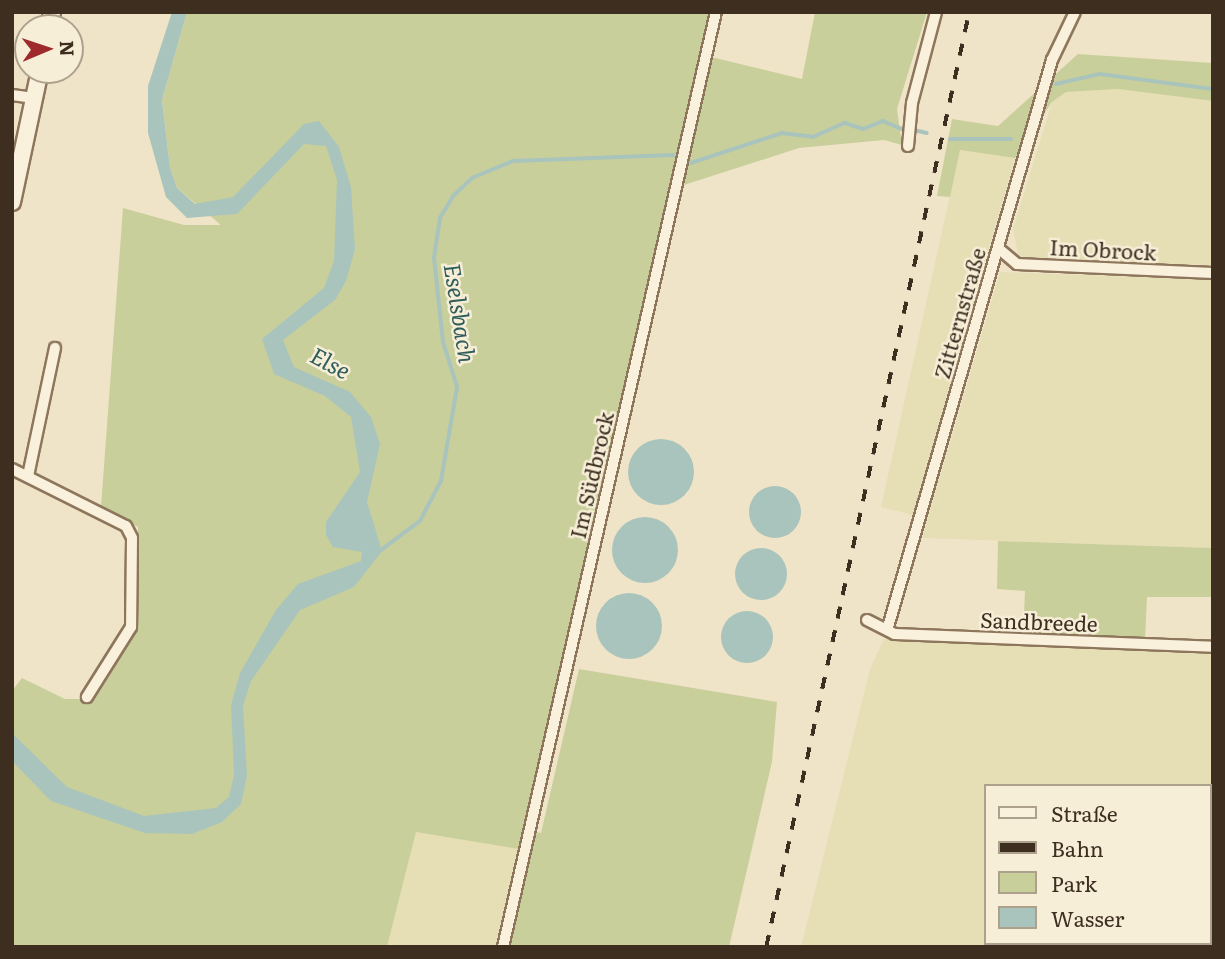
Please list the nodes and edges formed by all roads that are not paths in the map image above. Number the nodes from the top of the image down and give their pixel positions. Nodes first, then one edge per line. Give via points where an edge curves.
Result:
1 (716, 12) edge
2 (936, 12) edge
3 (1075, 12) edge
4 (37, 84) edge
5 (12, 95) edge
6 (34, 98) junction
7 (908, 146) dead end
8 (12, 202) edge
9 (998, 247) junction
10 (1213, 273) edge
11 (55, 348) dead end
12 (12, 469) edge
13 (28, 476) junction
14 (867, 621) dead end
15 (888, 627) junction
16 (1213, 646) edge
17 (88, 697) dead end
18 (503, 947) edge

1 - 18 street, Im Südbrock
2 - 7 street via 912,103
3 - 9 street, Zitternstraße via 1052,60
4 - 6 main road
5 - 6 street
6 - 8 main road
9 - 10 street, Im Obrock via 1017,264
9 - 15 street, Zitternstraße
11 - 13 street
12 - 13 street
13 - 17 street via 126,526 132,538 131,628
14 - 15 street, Sandbreede
15 - 16 street, Sandbreede via 895,634

